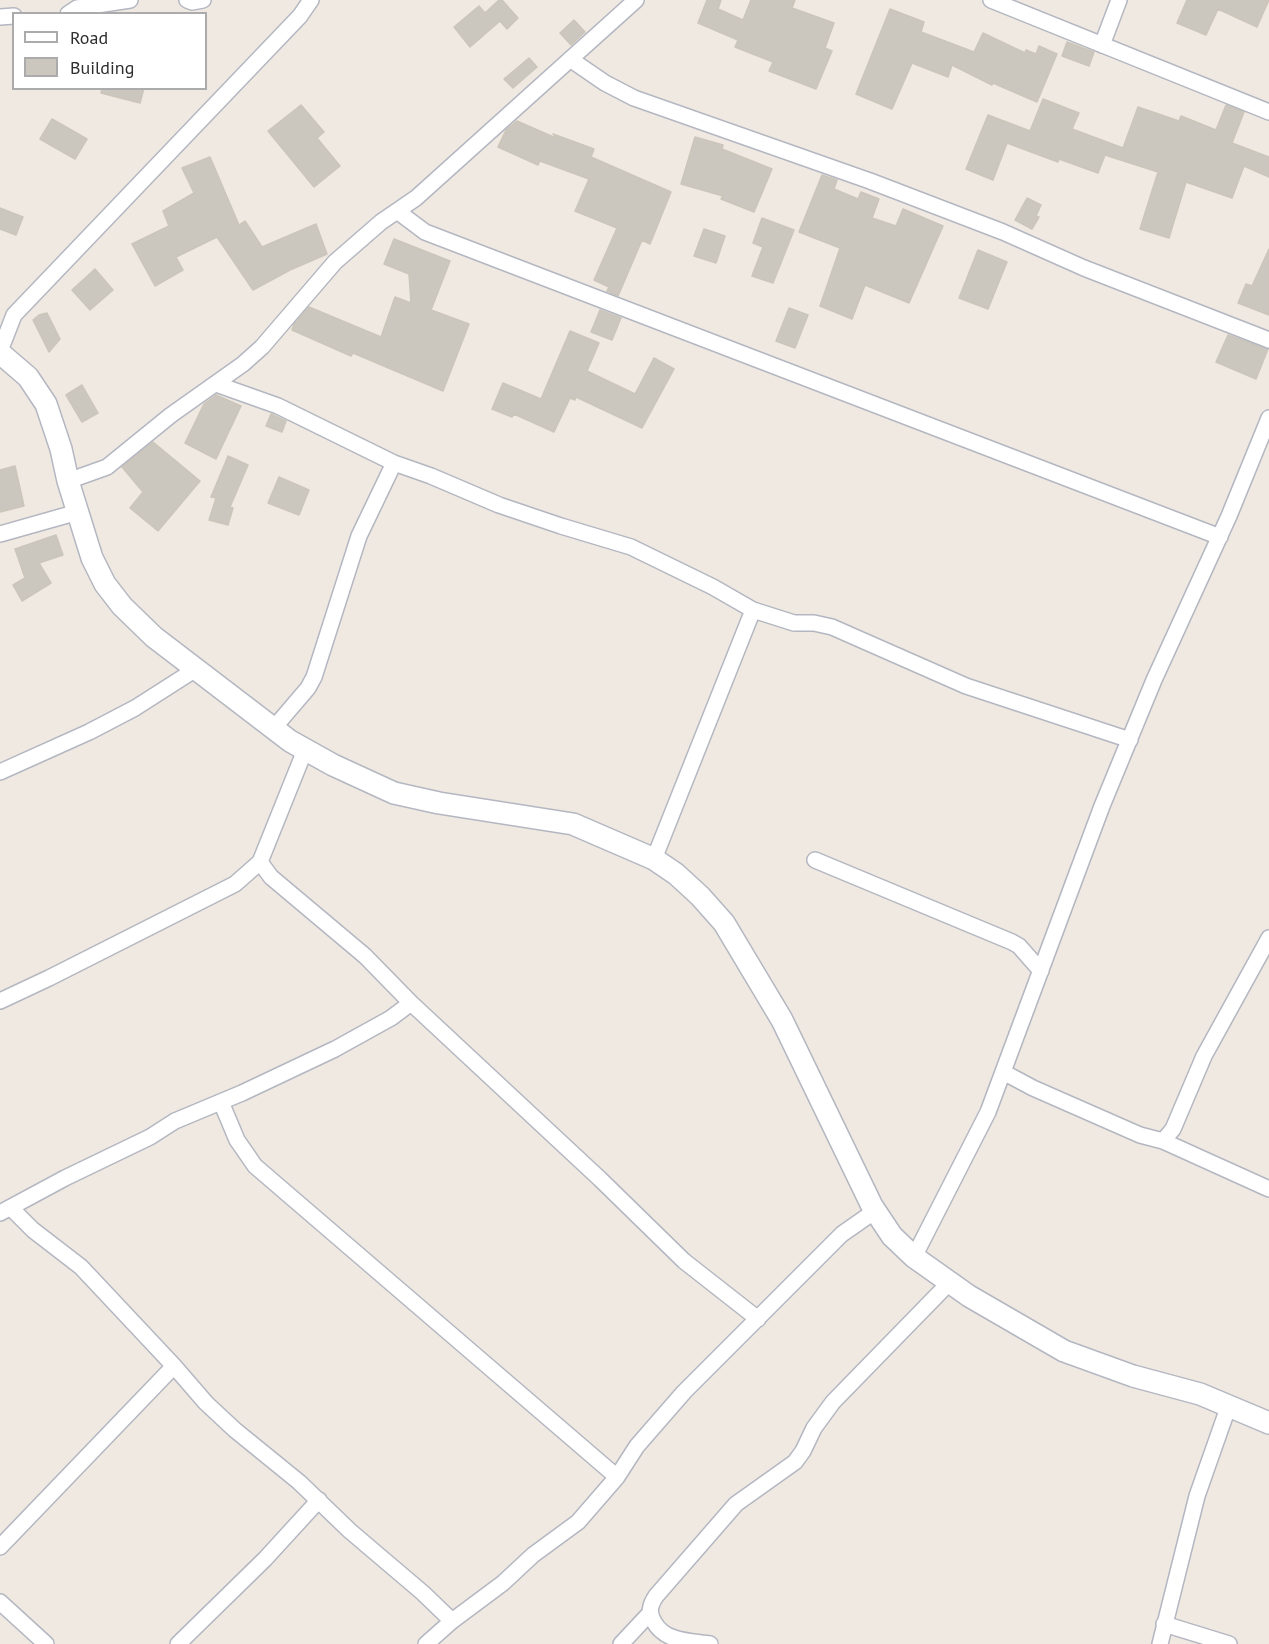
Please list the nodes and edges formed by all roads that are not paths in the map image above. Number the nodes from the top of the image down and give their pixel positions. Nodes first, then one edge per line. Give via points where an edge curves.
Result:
1 (130, 0) edge
2 (187, 0) edge
3 (203, 0) edge
4 (311, 0) edge
5 (636, 0) edge
6 (991, 0) edge
7 (1119, 0) edge
8 (84, 7) edge
9 (1102, 45) junction
10 (570, 59) junction
11 (1269, 112) edge
12 (397, 211) junction
13 (1269, 340) edge
14 (0, 352) edge
15 (216, 384) junction
16 (1268, 421) edge
17 (394, 463) junction
18 (69, 481) junction
19 (78, 512) junction
20 (0, 534) edge
21 (1220, 537) junction
22 (753, 610) junction
23 (196, 669) junction
24 (273, 729) junction
25 (1130, 740) junction
26 (305, 750) junction
27 (0, 772) edge
28 (654, 859) junction
29 (815, 860) dead end
30 (260, 862) junction
31 (1269, 938) edge
32 (1041, 971) junction
33 (0, 1000) edge
34 (411, 1003) junction
35 (1003, 1072) junction
36 (221, 1102) junction
37 (1163, 1141) junction
38 (1269, 1190) edge
39 (6, 1210) edge
40 (875, 1211) junction
41 (914, 1257) junction
42 (950, 1282) junction
43 (758, 1319) junction
44 (174, 1366) junction
45 (1228, 1405) junction
46 (1269, 1423) edge
47 (617, 1477) junction
48 (319, 1500) junction
49 (0, 1547) edge
50 (0, 1602) edge
51 (650, 1613) junction
52 (452, 1621) junction
53 (1164, 1624) junction
54 (46, 1644) edge
55 (178, 1644) edge
56 (426, 1644) edge
57 (621, 1644) edge
58 (710, 1644) edge
59 (1160, 1644) edge
60 (1229, 1644) edge

1 - 8 street
2 - 3 street
4 - 14 street via 14,315
5 - 10 street
6 - 9 street
7 - 9 street
9 - 11 street
10 - 12 street
10 - 13 street via 634,98 1004,232 1084,268
12 - 15 street via 335,262 262,347
12 - 21 street via 425,232
14 - 18 street via 28,377 46,404
15 - 17 street via 278,406
15 - 18 street via 107,466
16 - 21 street
17 - 22 street via 499,505 631,547
17 - 24 street via 359,536 314,677
18 - 19 street
19 - 20 street
19 - 23 street via 92,558 105,584 154,637
21 - 25 street
22 - 25 street via 794,623 832,627 966,686
22 - 28 street
23 - 24 street
23 - 27 street via 135,708
24 - 26 street
25 - 32 street
26 - 28 street via 394,793 573,824
26 - 30 street
28 - 40 street via 676,874 724,923 782,1020
29 - 32 street via 1012,942
30 - 33 street via 235,884
30 - 34 street
31 - 37 street via 1204,1056 1173,1129
32 - 35 street
34 - 36 street via 335,1049
34 - 43 street via 684,1261
35 - 37 street via 1140,1135
35 - 41 street via 988,1112
36 - 39 street via 175,1121
36 - 47 street via 237,1140 255,1166
37 - 38 street
39 - 44 street via 81,1267
40 - 41 street via 892,1236
40 - 43 street via 842,1234
41 - 42 street
42 - 45 street via 1064,1351
42 - 51 street via 833,1402 795,1462 736,1504 656,1596
43 - 47 street via 684,1392 636,1446
44 - 48 street via 235,1430
44 - 49 street
45 - 46 street
45 - 53 street via 1197,1496
47 - 52 street via 578,1522
48 - 52 street
48 - 55 street
50 - 54 street
51 - 57 street
51 - 58 street via 660,1632
52 - 56 street
53 - 59 street
53 - 60 street

